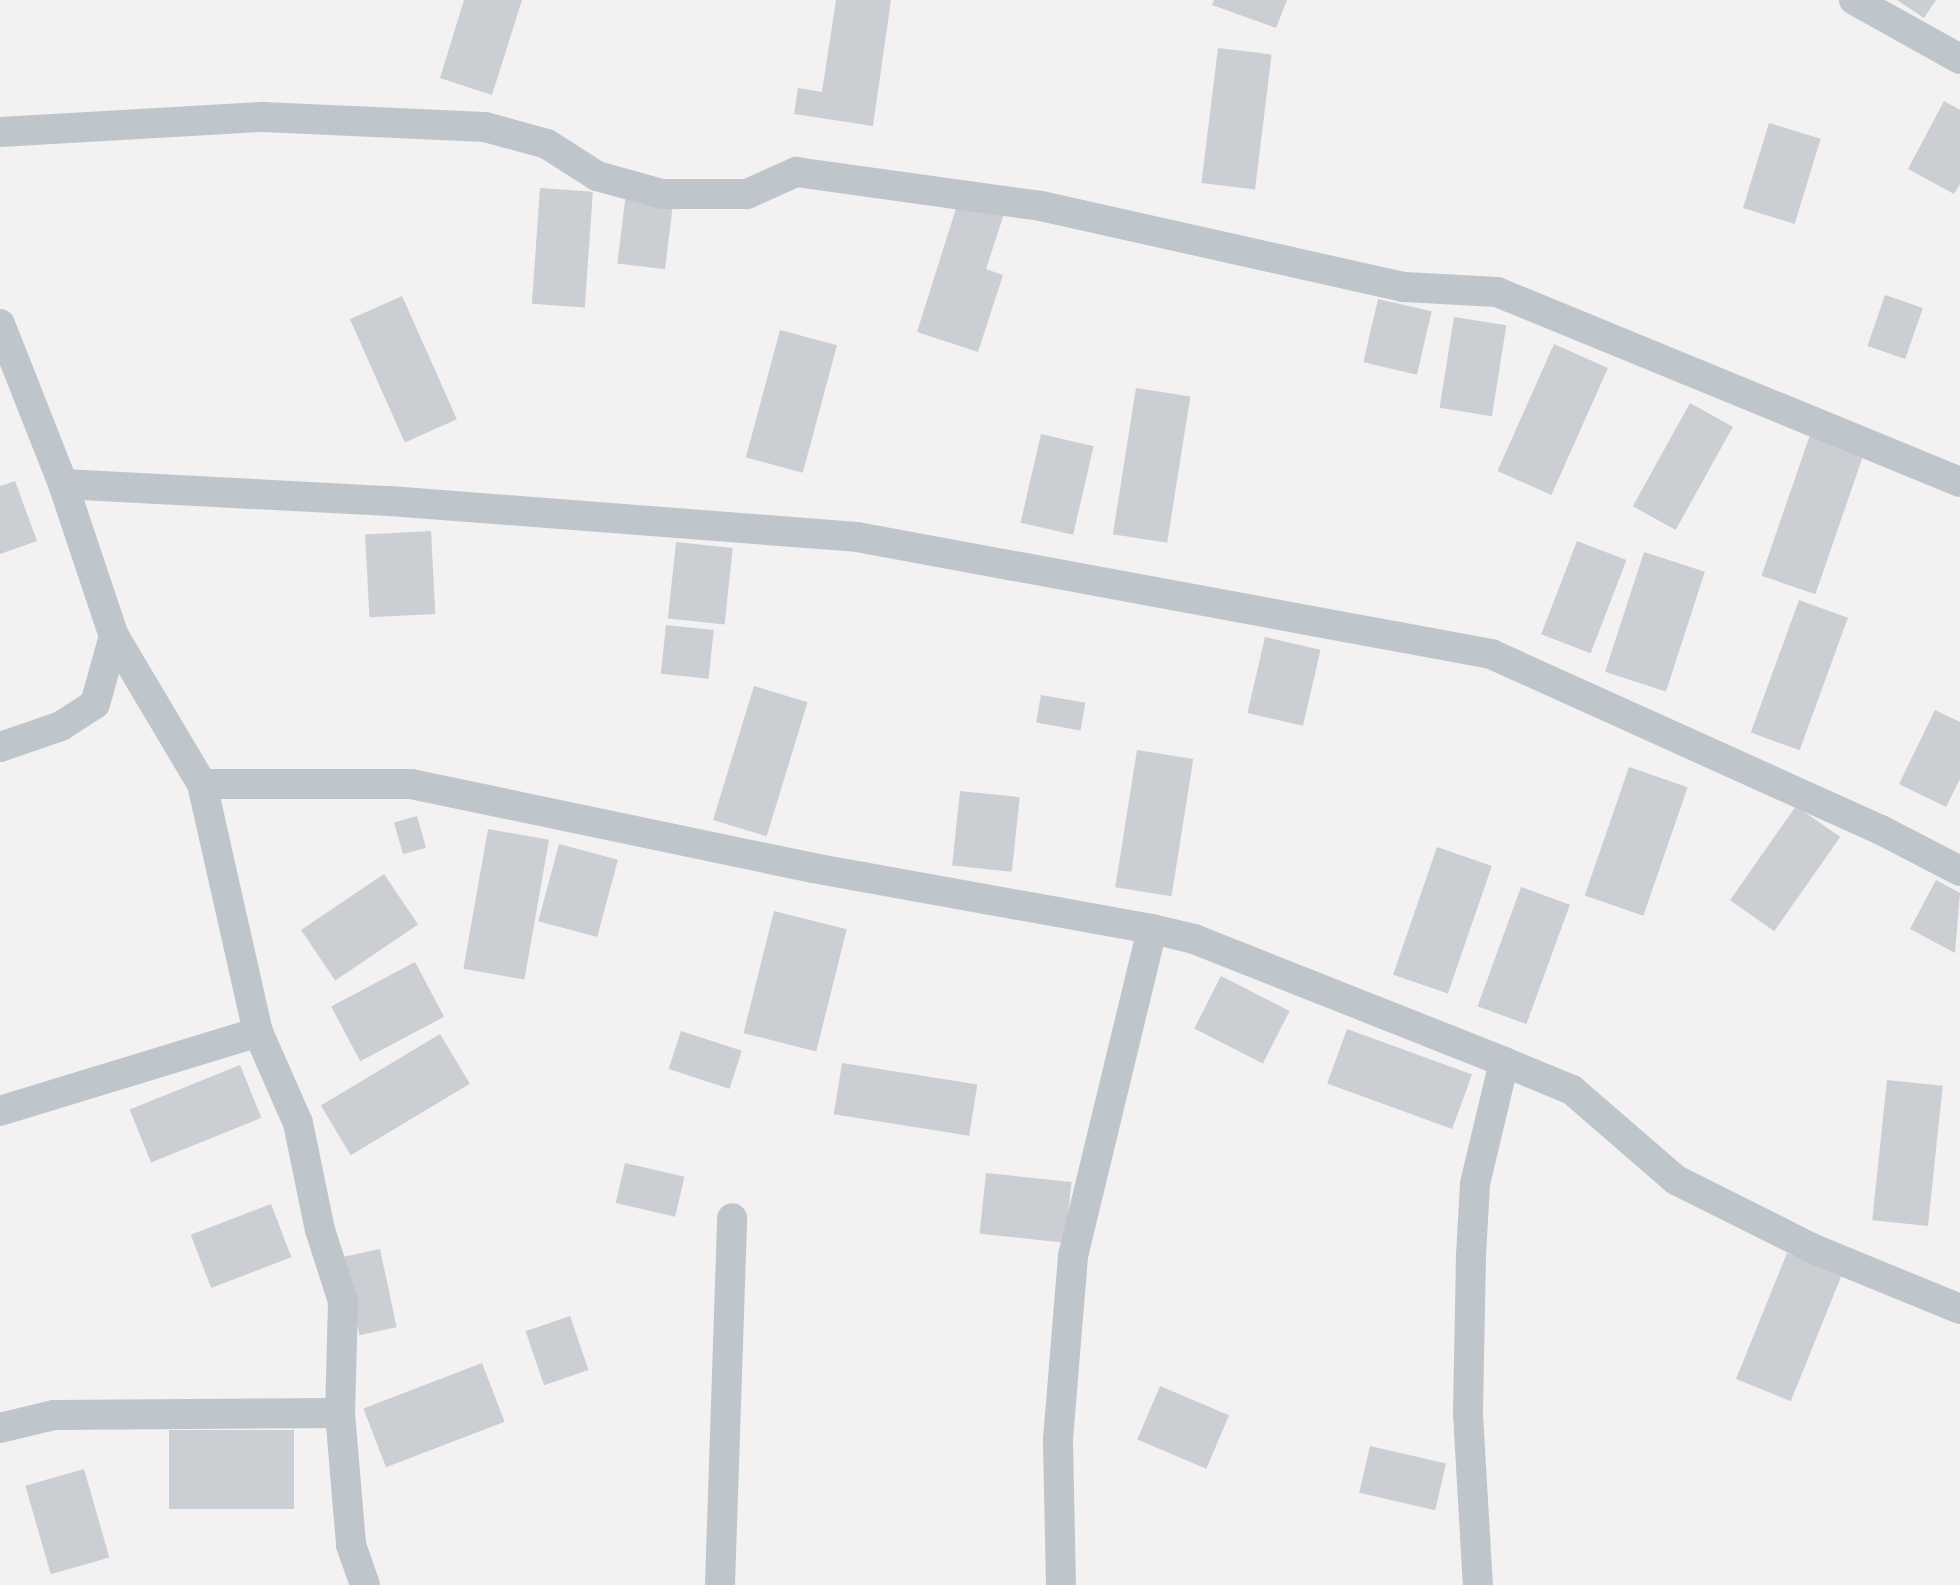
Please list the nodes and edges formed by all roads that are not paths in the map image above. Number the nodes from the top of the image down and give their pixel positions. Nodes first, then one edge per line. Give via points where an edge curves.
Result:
1 (1854, 0) edge
2 (1960, 59) edge
3 (0, 132) edge
4 (0, 324) edge
5 (1960, 482) edge
6 (63, 484) junction
7 (114, 636) junction
8 (0, 747) edge
9 (202, 784) junction
10 (1960, 871) edge
11 (1152, 929) junction
12 (258, 1032) junction
13 (1504, 1062) junction
14 (0, 1111) edge
15 (732, 1218) dead end
16 (1960, 1309) edge
17 (340, 1413) junction
18 (0, 1428) edge
19 (365, 1585) edge
20 (720, 1585) edge
21 (1061, 1585) edge
22 (1478, 1585) edge

1 - 2 street
3 - 5 street via 263,117 485,127 547,144 597,176 662,194 747,194 796,172 1041,206 1404,287 1497,292
4 - 6 street
6 - 7 street
6 - 10 street via 390,501 857,537 1491,654
7 - 8 street via 95,704 61,726
7 - 9 street
9 - 11 street via 411,784 813,868
9 - 12 street
11 - 13 street via 1194,939
11 - 21 street via 1073,1256 1058,1439
12 - 14 street
12 - 17 street via 298,1123 320,1230 343,1301
13 - 16 street via 1572,1090 1676,1180 1816,1250
13 - 22 street via 1475,1184 1471,1255 1468,1414
15 - 20 street
17 - 18 street via 54,1415
17 - 19 street via 351,1545

